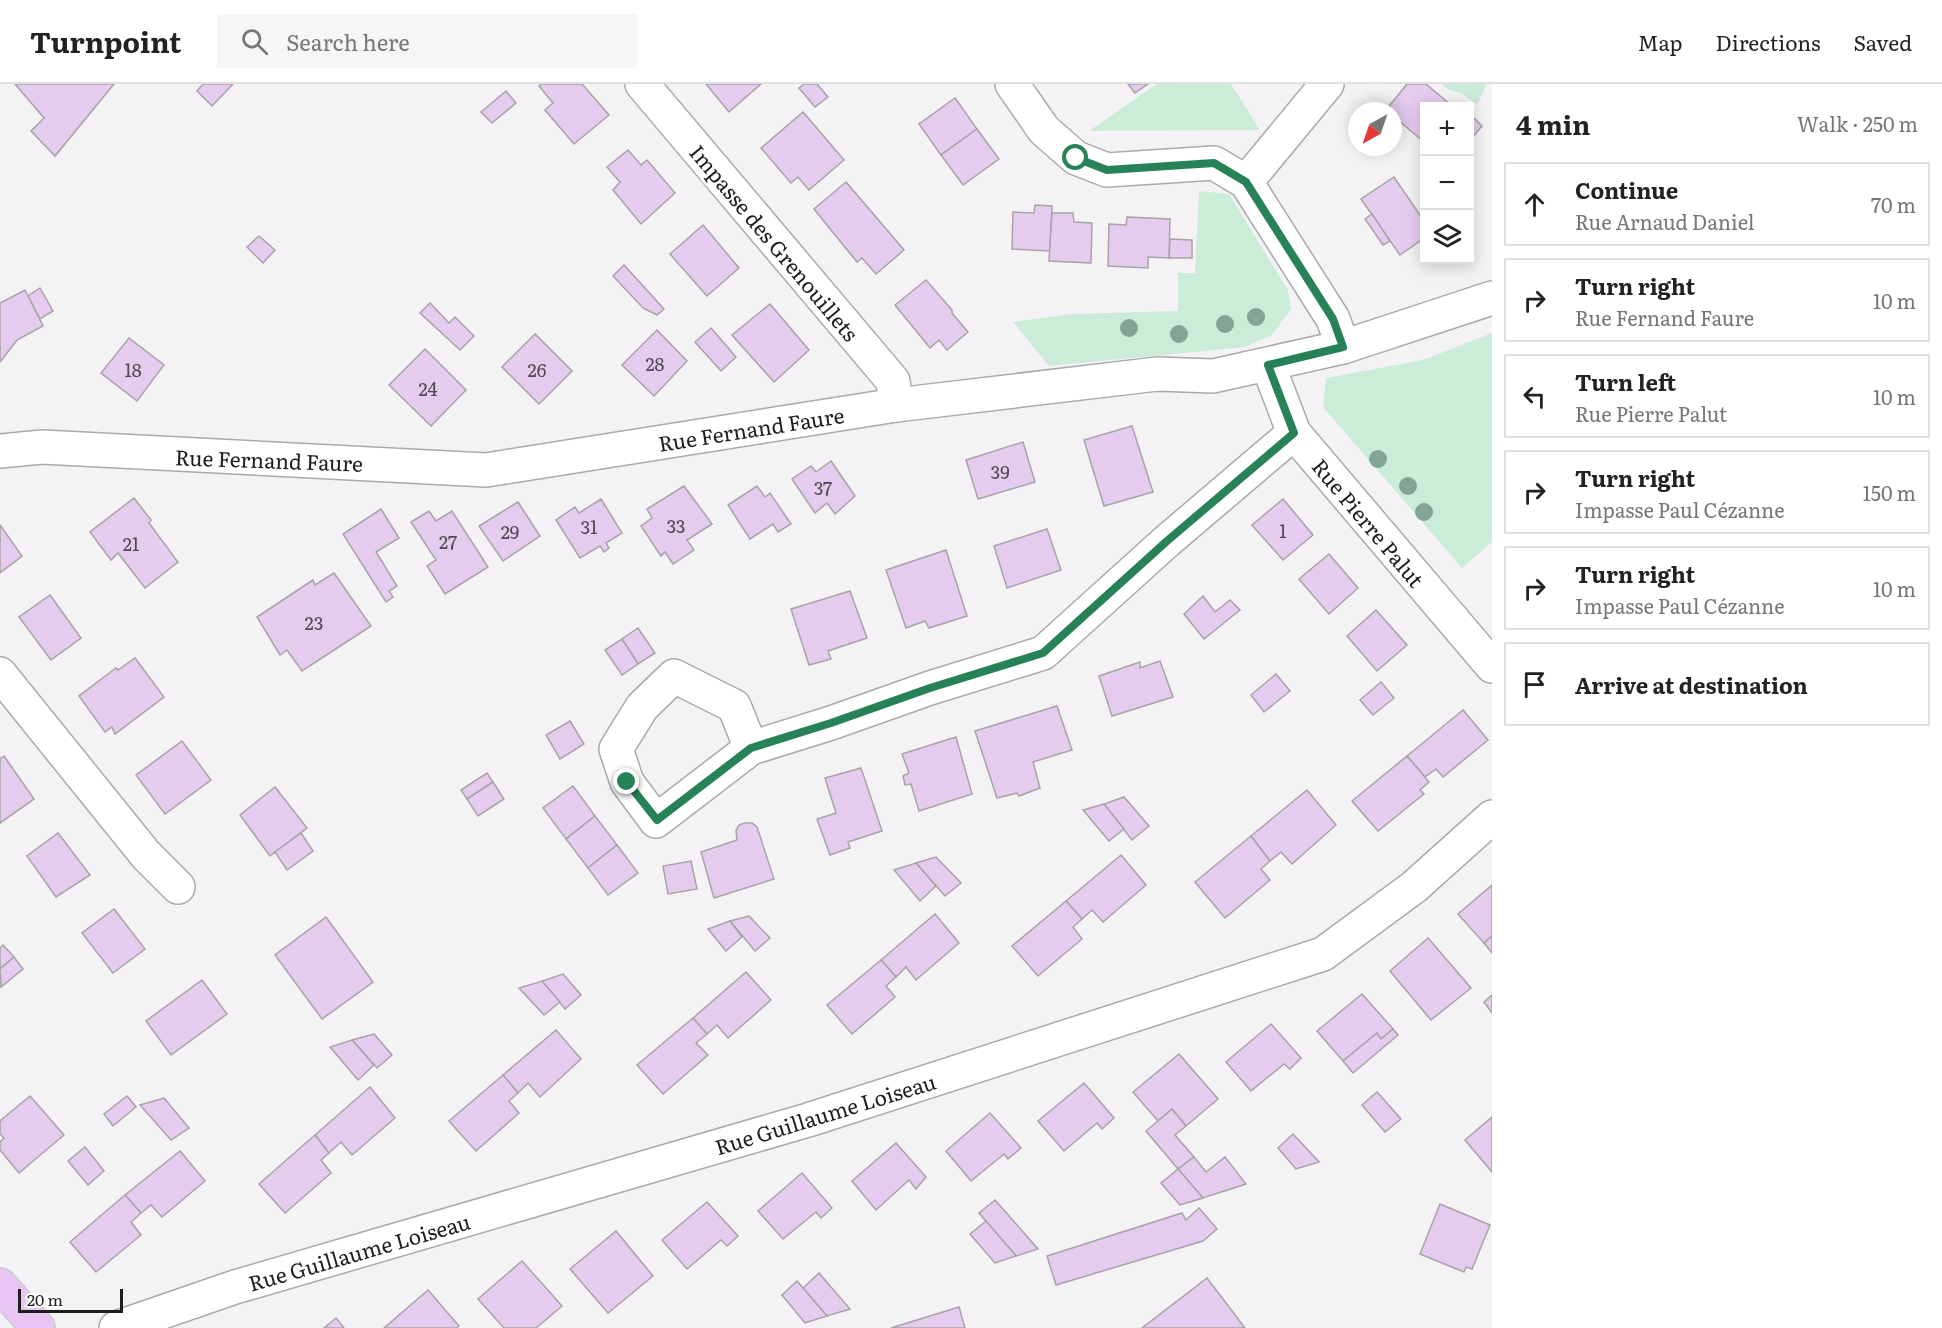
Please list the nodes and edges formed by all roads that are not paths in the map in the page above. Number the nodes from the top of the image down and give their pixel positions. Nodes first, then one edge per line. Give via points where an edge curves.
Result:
1 (642, 84) edge
2 (1012, 84) edge
3 (1327, 84) edge
4 (1246, 182) junction
5 (1492, 298) edge
6 (1343, 347) junction
7 (1268, 365) junction
8 (896, 405) junction
9 (1294, 433) junction
10 (0, 451) edge
11 (1492, 666) edge
12 (0, 674) edge
13 (751, 748) dead end
14 (1492, 817) edge
15 (178, 887) dead end
16 (0, 1285) edge
17 (38, 1328) edge
18 (116, 1328) edge

1 - 8 street, Impasse des Grenouillets via 893,381
2 - 4 street via 1044,130 1076,158 1107,170 1214,163
3 - 4 street
4 - 6 street via 1333,319
5 - 6 street, Rue Fernand Faure
6 - 7 street, Rue Fernand Faure
7 - 8 street, Rue Fernand Faure via 1213,376 1157,374
7 - 9 street, Rue Pierre Palut
8 - 10 street, Rue Fernand Faure via 486,470 42,447
9 - 11 street, Rue Pierre Palut
9 - 13 street via 1043,653
12 - 15 street via 146,855
14 - 18 street, Rue Guillaume Loiseau via 1414,887 1323,954 808,1120 234,1287
16 - 17 main road

